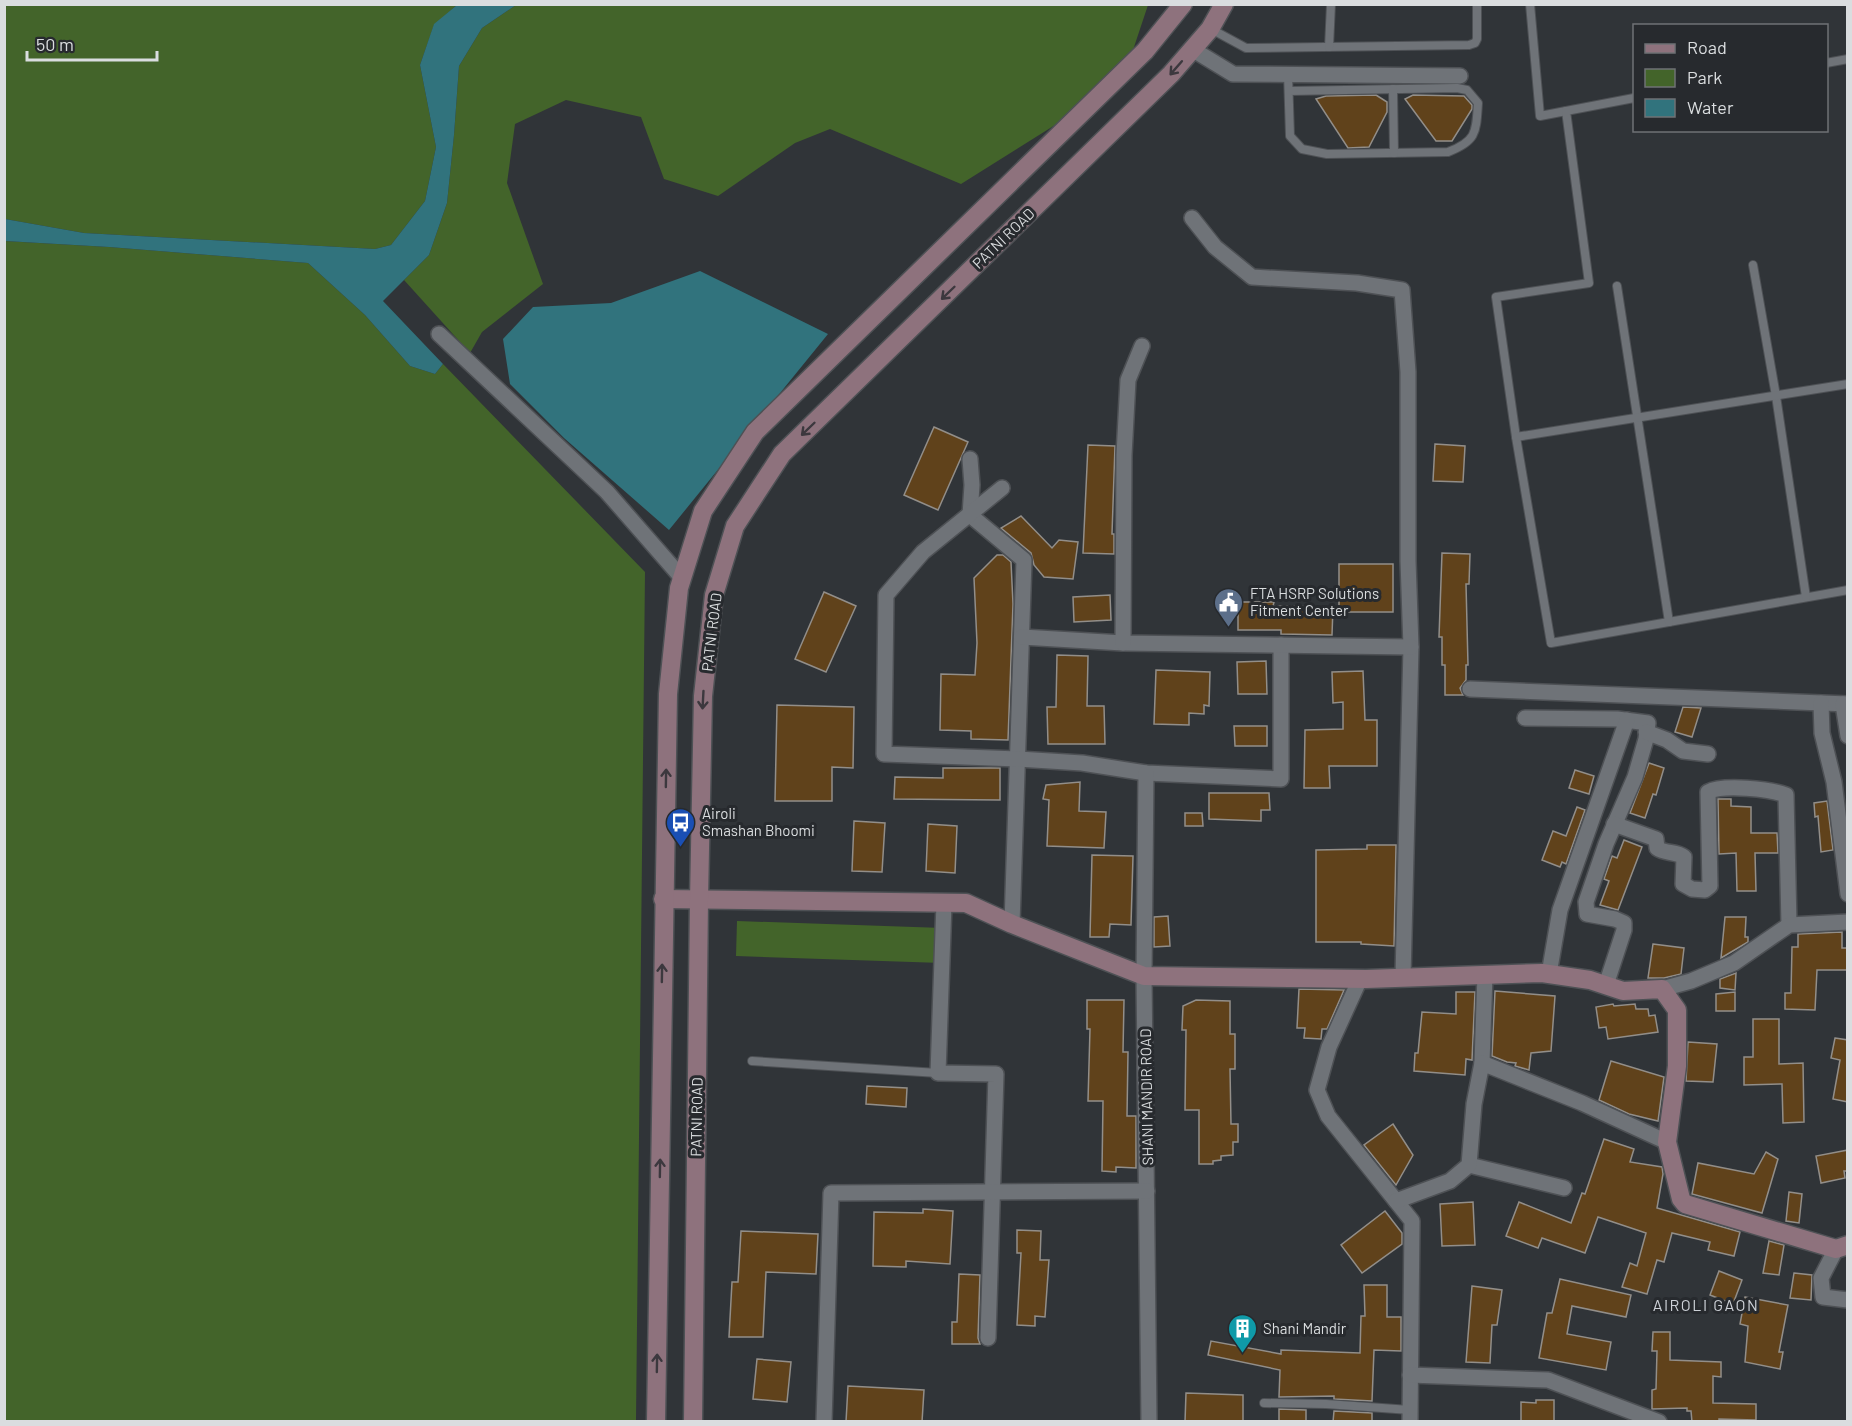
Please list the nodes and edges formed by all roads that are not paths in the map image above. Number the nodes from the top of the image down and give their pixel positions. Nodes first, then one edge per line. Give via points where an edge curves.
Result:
1 (1184, 4) edge
2 (1224, 4) edge
3 (1331, 4) edge
4 (1477, 4) edge
5 (1530, 4) edge
6 (1210, 29) junction
7 (1329, 47) junction
8 (1192, 49) junction
9 (1848, 59) edge
10 (1828, 63) edge
11 (1288, 74) junction
12 (1460, 76) dead end
13 (1430, 82) junction
14 (1393, 89) junction
15 (1288, 91) junction
16 (1633, 98) edge
17 (1566, 111) junction
18 (1394, 153) junction
19 (1192, 218) dead end
20 (1753, 265) dead end
21 (1617, 286) dead end
22 (439, 334) dead end
23 (1142, 346) dead end
24 (1848, 384) edge
25 (1776, 396) junction
26 (1637, 419) junction
27 (1516, 437) junction
28 (970, 459) dead end
29 (1002, 488) dead end
30 (970, 515) junction
31 (682, 578) junction
32 (1848, 590) edge
33 (1806, 597) junction
34 (1669, 622) junction
35 (1022, 637) junction
36 (1123, 643) junction
37 (1281, 645) junction
38 (1411, 647) junction
39 (1470, 689) dead end
40 (1821, 703) junction
41 (1845, 704) edge
42 (1525, 718) dead end
43 (1627, 720) junction
44 (1646, 732) junction
45 (1848, 736) edge
46 (1708, 754) dead end
47 (1018, 759) junction
48 (1146, 773) junction
49 (1841, 780) edge
50 (1614, 824) junction
51 (1848, 894) edge
52 (663, 899) junction
53 (699, 900) junction
54 (944, 903) junction
55 (1848, 922) edge
56 (1012, 924) junction
57 (1789, 926) junction
58 (1485, 974) junction
59 (1549, 974) junction
60 (1144, 976) junction
61 (1403, 977) junction
62 (1360, 979) junction
63 (1605, 985) junction
64 (1662, 989) junction
65 (752, 1061) dead end
66 (1482, 1063) junction
67 (938, 1073) junction
68 (1667, 1142) junction
69 (1469, 1165) junction
70 (1564, 1188) dead end
71 (1147, 1191) junction
72 (993, 1193) junction
73 (1396, 1201) junction
74 (1842, 1247) edge
75 (1848, 1300) edge
76 (988, 1338) dead end
77 (1410, 1375) junction
78 (1264, 1403) dead end
79 (1410, 1416) edge
80 (656, 1422) edge
81 (693, 1422) edge
82 (824, 1422) edge
83 (1149, 1422) edge
84 (1659, 1422) edge

1 - 31 main road via 1145,51 755,432 703,511
2 - 6 main road, PATNI ROAD
3 - 7 lane
4 - 7 lane via 1477,39 1472,45
5 - 17 lane via 1540,116
6 - 7 lane via 1246,48
6 - 8 main road, PATNI ROAD
8 - 11 street via 1233,74
8 -> 53 main road, PATNI ROAD via 1171,74 782,454 735,526 714,595 703,696
9 - 10 lane
11 - 13 street
11 - 15 lane
12 - 13 street
13 - 14 lane
13 - 18 lane via 1467,90 1478,103 1475,132 1466,145 1448,152
14 - 15 lane
14 - 18 lane
15 - 18 lane via 1290,136 1302,149 1327,154
16 - 17 lane
17 - 27 lane via 1589,283 1496,297
19 - 38 street via 1215,247 1252,277 1357,283 1402,290 1408,372
20 - 25 lane
21 - 26 lane
22 - 31 street via 607,492
23 - 36 street via 1128,380
24 - 25 lane
25 - 26 lane
25 - 33 lane
26 - 27 lane
26 - 34 lane
27 - 34 lane via 1551,643
28 - 30 street
29 - 30 street
30 - 35 street via 1024,560
30 - 47 street via 923,552 886,595 884,754
52 -> 31 main road via 668,694
32 - 33 lane
33 - 34 lane
35 - 36 street
35 - 47 street
36 - 37 street
37 - 38 street
37 - 48 street via 1281,779
38 - 61 street
39 - 40 street
40 - 41 street
40 - 49 street via 1822,733
41 - 45 street
42 - 43 street
43 - 44 street via 1648,723
43 - 59 street via 1560,910
44 - 46 street via 1683,751
44 - 50 street via 1635,777
47 - 48 street
47 - 56 street
48 - 60 street, SHANI MANDIR ROAD
49 - 51 street
50 - 57 street via 1656,839 1657,848 1663,852 1680,854 1684,857 1683,884 1706,890 1710,886 1708,792 1719,788 1786,795
50 - 63 street via 1586,902 1587,914 1624,923
52 - 53 main road
80 -> 52 main road
53 - 54 main road
53 - 81 main road, PATNI ROAD
54 - 56 main road via 966,903
54 - 67 street
55 - 57 street
56 - 60 main road
57 - 64 street via 1734,963
58 - 59 main road
58 - 61 main road
58 - 66 street
59 - 63 main road
60 - 62 main road
60 - 71 street, SHANI MANDIR ROAD
61 - 62 main road
62 - 73 street via 1329,1047 1317,1090 1328,1116
63 - 64 main road via 1623,991
64 - 68 main road via 1677,1010 1677,1066
65 - 67 lane
66 - 68 street
66 - 69 street
67 - 72 street via 996,1074
68 - 74 main road via 1685,1204
69 - 70 street
69 - 73 street via 1450,1181
71 - 72 street
71 - 83 street, SHANI MANDIR ROAD
72 - 76 street
72 - 82 street via 831,1193
73 - 77 street via 1412,1221
74 - 75 street via 1821,1278 1823,1297
77 - 79 street
77 - 84 street via 1548,1380
78 - 79 lane via 1326,1404

